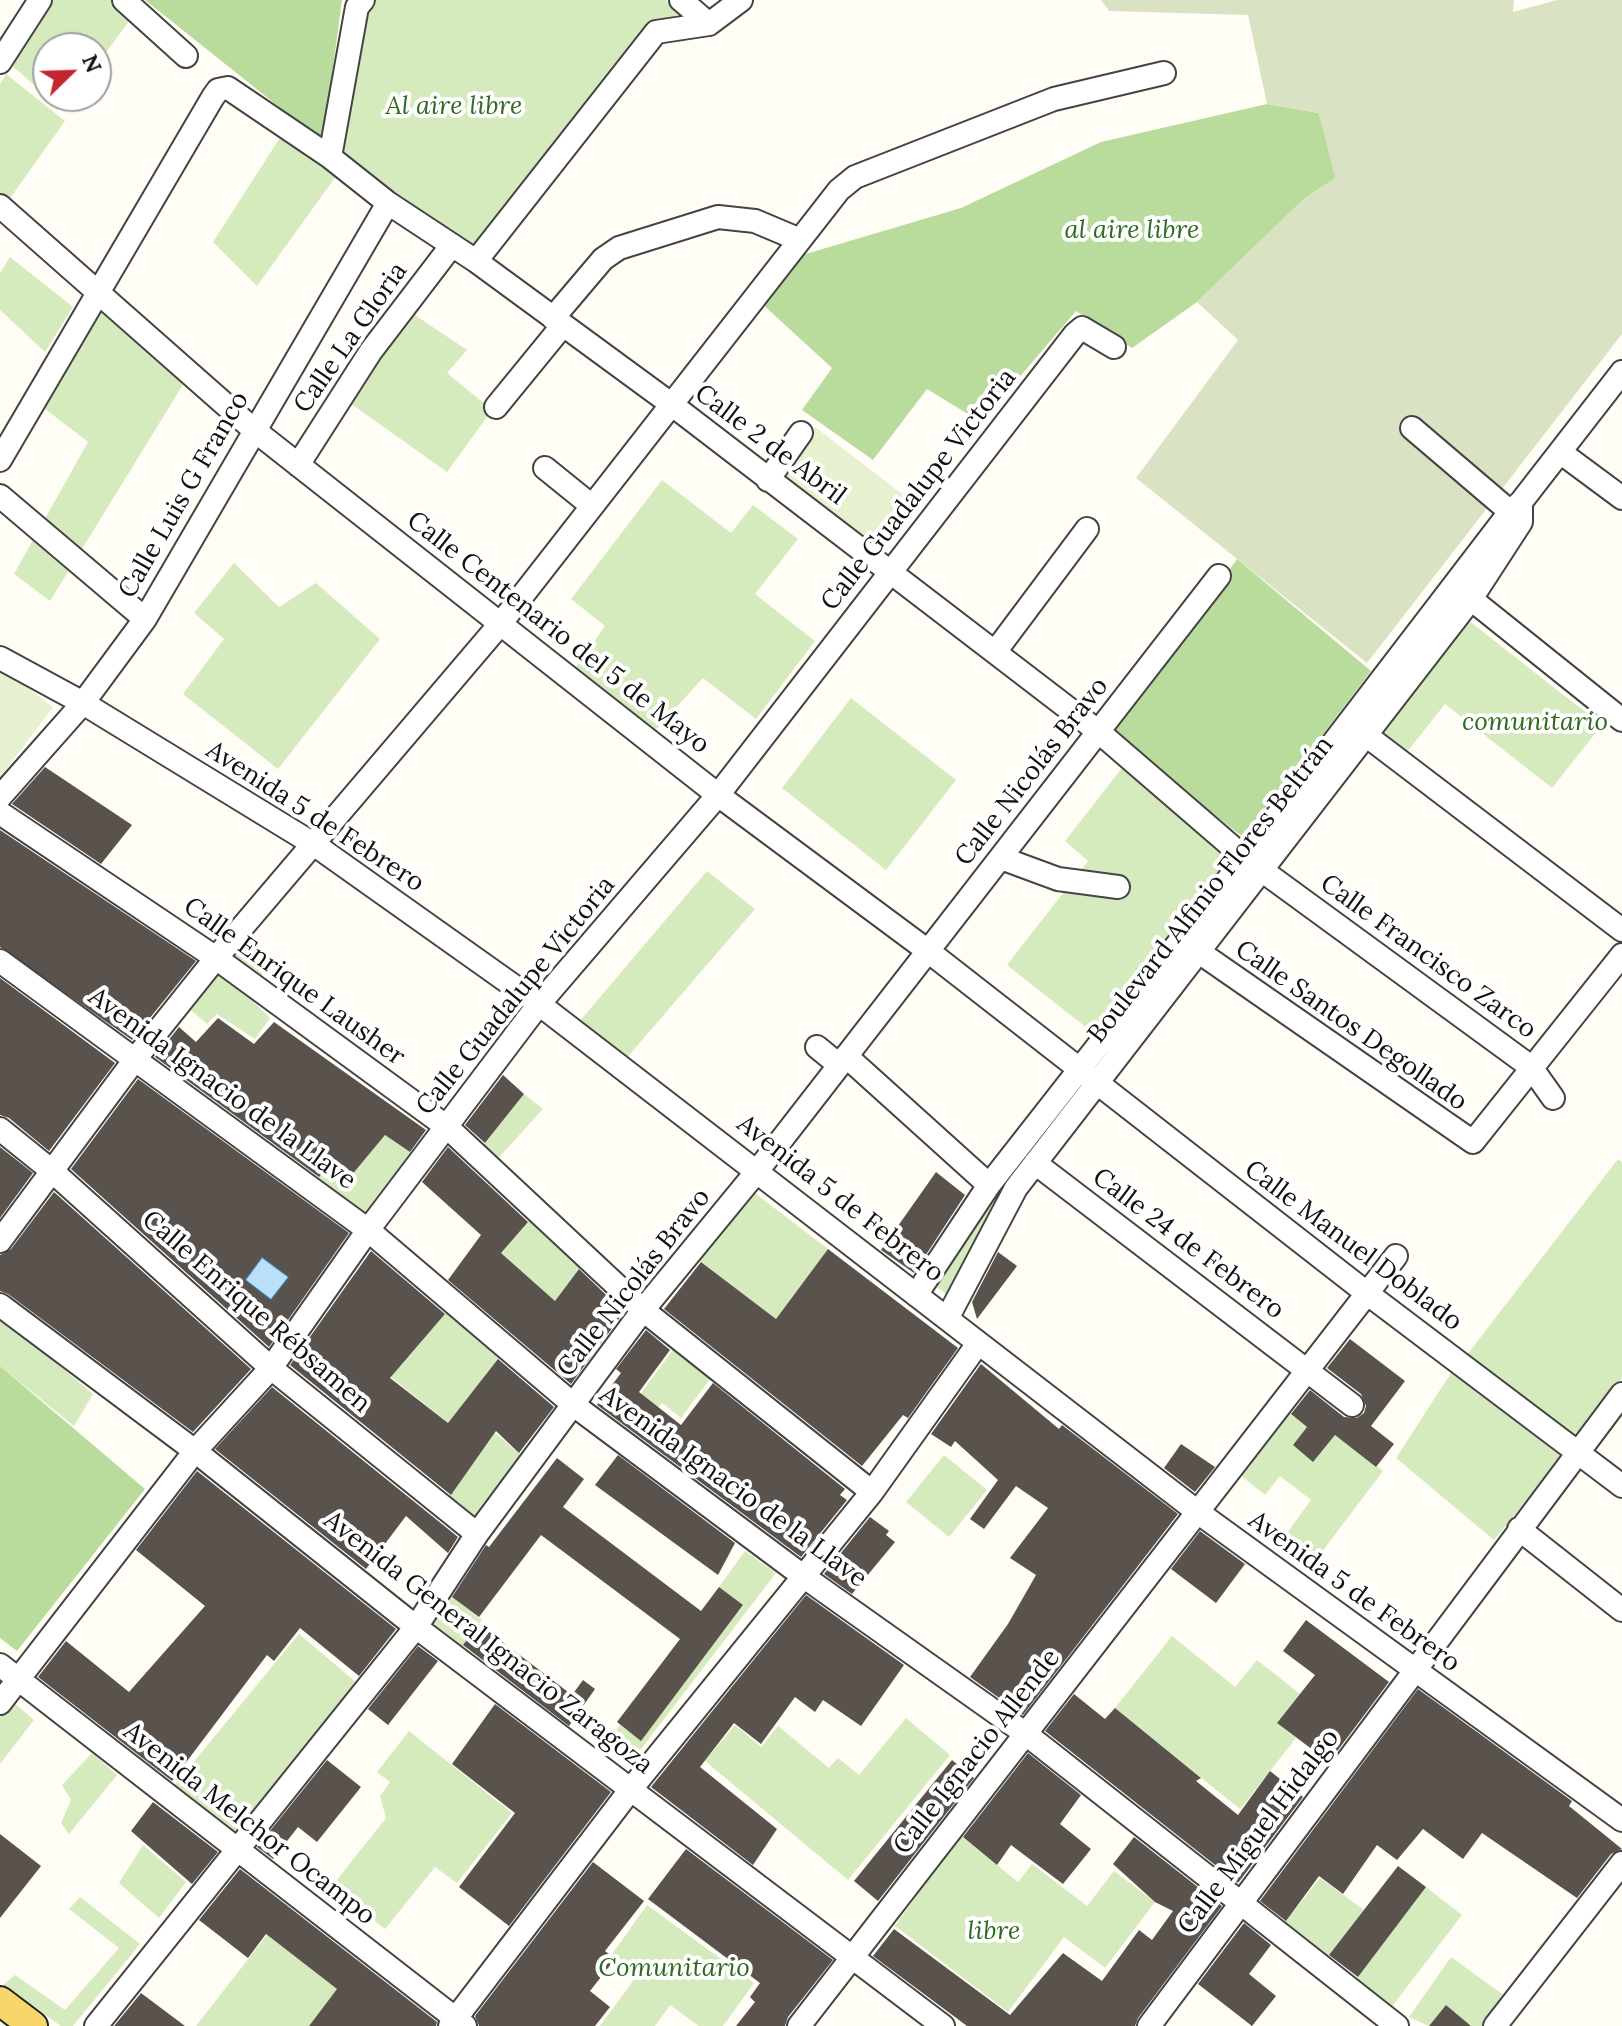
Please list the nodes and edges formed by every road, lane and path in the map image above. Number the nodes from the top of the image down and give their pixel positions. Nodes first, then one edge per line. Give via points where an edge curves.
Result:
1 (40, 0) edge
2 (124, 0) edge
3 (363, 0) edge
4 (681, 0) edge
5 (741, 0) edge
6 (709, 24) junction
7 (186, 56) dead end
8 (0, 62) edge
9 (1164, 73) dead end
10 (330, 157) junction
11 (388, 203) junction
12 (0, 206) edge
13 (800, 240) junction
14 (452, 245) junction
15 (476, 261) junction
16 (97, 291) junction
17 (558, 322) junction
18 (1114, 347) dead end
19 (1622, 372) edge
20 (671, 404) junction
21 (496, 407) dead end
22 (1412, 428) dead end
23 (254, 430) junction
24 (801, 433) dead end
25 (1560, 452) junction
26 (0, 460) edge
27 (298, 465) junction
28 (545, 468) dead end
29 (768, 480) junction
30 (0, 496) edge
31 (1622, 498) edge
32 (592, 506) junction
33 (1517, 512) junction
34 (1087, 529) dead end
35 (891, 572) junction
36 (1219, 576) dead end
37 (1462, 592) junction
38 (145, 619) junction
39 (501, 623) junction
40 (995, 652) junction
41 (0, 658) edge
42 (1386, 693) junction
43 (83, 703) junction
44 (1622, 720) edge
45 (1099, 732) junction
46 (1367, 736) junction
47 (718, 795) junction
48 (0, 797) edge
49 (0, 813) edge
50 (315, 845) junction
51 (1001, 858) junction
52 (1253, 864) junction
53 (1118, 887) dead end
54 (1622, 930) edge
55 (928, 951) junction
56 (1199, 952) junction
57 (1622, 955) edge
58 (216, 958) junction
59 (0, 961) edge
60 (539, 1004) junction
61 (817, 1047) dead end
62 (136, 1058) junction
63 (842, 1061) junction
64 (1531, 1067) junction
65 (1088, 1077) junction
66 (1553, 1098) dead end
67 (447, 1127) junction
68 (0, 1129) edge
69 (1035, 1163) junction
70 (758, 1170) junction
71 (52, 1171) junction
72 (989, 1185) junction
73 (368, 1230) junction
74 (0, 1241) edge
75 (1396, 1256) dead end
76 (1368, 1294) junction
77 (916, 1295) junction
78 (0, 1305) edge
79 (643, 1310) junction
80 (948, 1317) junction
81 (977, 1345) junction
82 (271, 1368) junction
83 (1308, 1371) junction
84 (1622, 1394) edge
85 (1352, 1405) dead end
86 (575, 1406) junction
87 (195, 1451) junction
88 (1577, 1451) junction
89 (1622, 1486) edge
90 (872, 1492) junction
91 (1199, 1513) junction
92 (1519, 1529) junction
93 (477, 1534) junction
94 (803, 1576) junction
95 (1622, 1610) edge
96 (416, 1627) junction
97 (0, 1665) edge
98 (1413, 1671) junction
99 (19, 1679) junction
100 (0, 1703) edge
101 (1026, 1734) junction
102 (631, 1789) junction
103 (1622, 1820) edge
104 (237, 1850) junction
105 (1622, 1863) edge
106 (1243, 1903) junction
107 (854, 1956) junction
108 (0, 2001) edge
109 (457, 2024) edge
110 (33, 2026) edge
111 (96, 2026) edge
112 (799, 2026) edge
113 (943, 2026) edge
114 (1149, 2026) edge
115 (1397, 2026) edge
116 (1495, 2026) edge

1 - 8 street
2 - 7 street
3 - 10 street via 357,7
4 - 6 street
5 - 6 street
6 - 15 street via 656,32
9 - 13 street via 1054,99 855,177
10 - 11 street, Calle 2 de Abril
10 - 16 street, Calle 2 de Abril via 228,88 218,90
11 - 14 street, Calle 2 de Abril
11 - 23 street, Calle Luis G Franco
12 - 16 street, Calle Centenario del 5 de Mayo
13 - 17 street via 755,221 718,217 619,248 603,259
13 - 20 street
14 - 15 street, Calle 2 de Abril
14 - 27 street, Calle La Gloria via 371,351
15 - 17 street, Calle 2 de Abril
16 - 23 street, Calle Centenario del 5 de Mayo
16 - 26 street
17 - 20 street, Calle 2 de Abril
17 - 21 street
18 - 35 street, Calle Guadalupe Victoria via 1082,328
19 - 25 street, Boulevard Alfinio Flores Beltrán
20 - 29 street, Calle 2 de Abril
20 - 32 street
22 - 33 street
23 - 27 street, Calle Centenario del 5 de Mayo
23 - 38 street, Calle Luis G Franco
24 - 29 street
25 - 31 street
25 - 33 street, Boulevard Alfinio Flores Beltrán
27 - 39 street, Calle Centenario del 5 de Mayo
28 - 32 street
29 - 35 street, Calle 2 de Abril
30 - 38 street
32 - 39 street
33 - 37 street, Boulevard Alfinio Flores Beltrán
34 - 40 street
35 - 40 street, Calle 2 de Abril
35 - 47 street, Calle Guadalupe Victoria
36 - 45 street, Calle Nicolás Bravo
37 - 42 street, Boulevard Alfinio Flores Beltrán
37 - 44 street
38 - 43 street, Calle Luis G Franco
39 - 47 street, Calle Centenario del 5 de Mayo
39 - 50 street
40 - 45 street, Calle 2 de Abril
41 - 43 street, Avenida 5 de Febrero
42 - 46 street, Boulevard Alfinio Flores Beltrán
42 - 52 street, Boulevard Alfinio Flores Beltrán
43 - 48 street, Calle Luis G Franco
43 - 50 street, Avenida 5 de Febrero
45 - 51 street, Calle Nicolás Bravo
45 - 52 street, Calle 2 de Abril
46 - 52 street, Boulevard Alfinio Flores Beltrán
46 - 54 street
47 - 55 street, Calle Centenario del 5 de Mayo
47 - 60 street, Calle Guadalupe Victoria
49 - 58 street, Calle Enrique Lausher
50 - 58 street
50 - 60 street, Avenida 5 de Febrero
51 - 53 street via 1058,879
51 - 55 street, Calle Nicolás Bravo
52 - 56 street, Boulevard Alfinio Flores Beltrán
52 - 64 street, Calle Francisco Zarco
52 - 65 street, Boulevard Alfinio Flores Beltrán
55 - 63 street, Calle Nicolás Bravo
55 - 65 street, Calle Centenario del 5 de Mayo
56 - 64 street, Calle Santos Degollado via 1473,1142
56 - 65 street, Boulevard Alfinio Flores Beltrán
57 - 64 street
58 - 62 street
58 - 67 street, Calle Enrique Lausher
59 - 62 street, Avenida Ignacio de la Llave
60 - 67 street, Calle Guadalupe Victoria
60 - 70 street, Avenida 5 de Febrero
61 - 63 street
62 - 71 street
62 - 73 street, Avenida Ignacio de la Llave
63 - 70 street, Calle Nicolás Bravo
63 - 72 street
64 - 66 street, Calle Francisco Zarco
65 - 69 street, Boulevard Alfinio Flores Beltrán
65 - 72 street, Boulevard Alfinio Flores Beltrán
65 - 76 street, Calle Manuel Doblado
67 - 73 street, Calle Guadalupe Victoria
67 - 79 street, Calle Enrique Lausher
68 - 71 street, Calle Enrique Rébsamen
69 - 80 street, Boulevard Alfinio Flores Beltrán via 1016,1188
69 - 83 street, Calle 24 de Febrero
70 - 77 street, Avenida 5 de Febrero
70 - 79 street, Calle Nicolás Bravo
71 - 74 street
71 - 82 street, Calle Enrique Rébsamen
72 - 77 street, Boulevard Alfinio Flores Beltrán
73 - 82 street, Calle Guadalupe Victoria
73 - 86 street, Avenida Ignacio de la Llave
75 - 76 street, Calle Ignacio Allende
76 - 83 street, Calle Ignacio Allende
76 - 88 street, Calle Manuel Doblado
77 - 80 street, Avenida 5 de Febrero
78 - 87 street, Avenida General Ignacio Zaragoza
79 - 86 street, Calle Nicolás Bravo
79 - 90 street, Calle Enrique Lausher
80 - 81 street, Avenida 5 de Febrero
81 - 90 street
81 - 91 street, Avenida 5 de Febrero
82 - 87 street, Calle Guadalupe Victoria
82 - 93 street, Calle Enrique Rébsamen
83 - 85 street, Calle 24 de Febrero
83 - 91 street, Calle Ignacio Allende
84 - 88 street, Calle Miguel Hidalgo
86 - 93 street, Calle Nicolás Bravo
86 - 94 street, Avenida Ignacio de la Llave
87 - 96 street, Avenida General Ignacio Zaragoza
87 - 99 street, Calle Guadalupe Victoria
88 - 89 street, Calle Manuel Doblado
88 - 92 street, Calle Miguel Hidalgo
90 - 94 street
91 - 98 street, Avenida 5 de Febrero
91 - 101 street, Calle Ignacio Allende
92 - 95 street
92 - 98 street, Calle Miguel Hidalgo
93 - 96 street, Calle Nicolás Bravo
94 - 101 street, Avenida Ignacio de la Llave
94 - 102 street
96 - 102 street, Avenida General Ignacio Zaragoza
96 - 104 street, Calle Nicolás Bravo
97 - 99 street, Avenida Melchor Ocampo
98 - 103 street, Avenida 5 de Febrero
98 - 106 street, Calle Miguel Hidalgo
99 - 100 street, Calle Guadalupe Victoria
99 - 104 street, Avenida Melchor Ocampo
101 - 106 street, Avenida Ignacio de la Llave
101 - 107 street, Calle Ignacio Allende
102 - 107 street, Avenida General Ignacio Zaragoza
102 - 109 street
104 - 109 street, Avenida Melchor Ocampo
104 - 111 street, Calle Nicolás Bravo
105 - 116 street
106 - 114 street, Calle Miguel Hidalgo
106 - 115 street, Avenida Ignacio de la Llave
107 - 112 street, Calle Ignacio Allende
107 - 113 street, Avenida General Ignacio Zaragoza
108 - 110 main road

